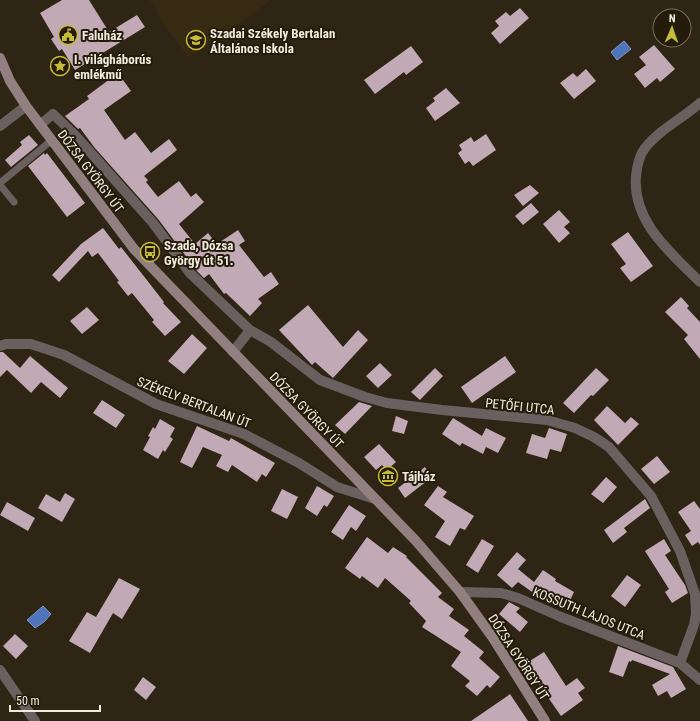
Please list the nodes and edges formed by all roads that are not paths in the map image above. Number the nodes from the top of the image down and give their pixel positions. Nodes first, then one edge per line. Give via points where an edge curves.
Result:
1 (0, 58) edge
2 (700, 103) edge
3 (26, 106) junction
4 (40, 125) junction
5 (0, 126) edge
6 (0, 130) edge
7 (52, 140) junction
8 (0, 184) edge
9 (14, 202) dead end
10 (700, 282) edge
11 (250, 330) junction
12 (0, 346) edge
13 (233, 352) junction
14 (375, 499) junction
15 (460, 592) junction
16 (680, 663) junction
17 (0, 670) edge
18 (700, 680) edge
19 (35, 721) edge
20 (545, 721) edge

1 - 3 main road, DÓZSA GYÖRGY ÚT via 10,81
2 - 10 street via 660,133 646,148 640,156 635,181 637,203 645,222
3 - 4 main road, DÓZSA GYÖRGY ÚT
3 - 5 street
4 - 7 main road, DÓZSA GYÖRGY ÚT
4 - 11 street, DÓZSA GYÖRGY ÚT via 54,114 152,223 190,273
5 - 6 lane
7 - 8 lane
7 - 13 main road, DÓZSA GYÖRGY ÚT via 134,250
8 - 9 lane
11 - 13 street
11 - 16 street, PETŐFI UTCA via 271,342 320,380 365,397 442,410 547,420 575,428 609,447 651,496 680,551 695,594 694,625
12 - 14 street, SZÉKELY BERTALAN ÚT via 31,344 64,355 150,401 244,434 299,463 337,487
13 - 14 main road, DÓZSA GYÖRGY ÚT
14 - 15 main road, DÓZSA GYÖRGY ÚT
15 - 16 street, KOSSUTH LAJOS UTCA via 501,593 518,598
15 - 20 main road, DÓZSA GYÖRGY ÚT via 493,638
16 - 18 street, KOSSUTH LAJOS UTCA
17 - 19 street

